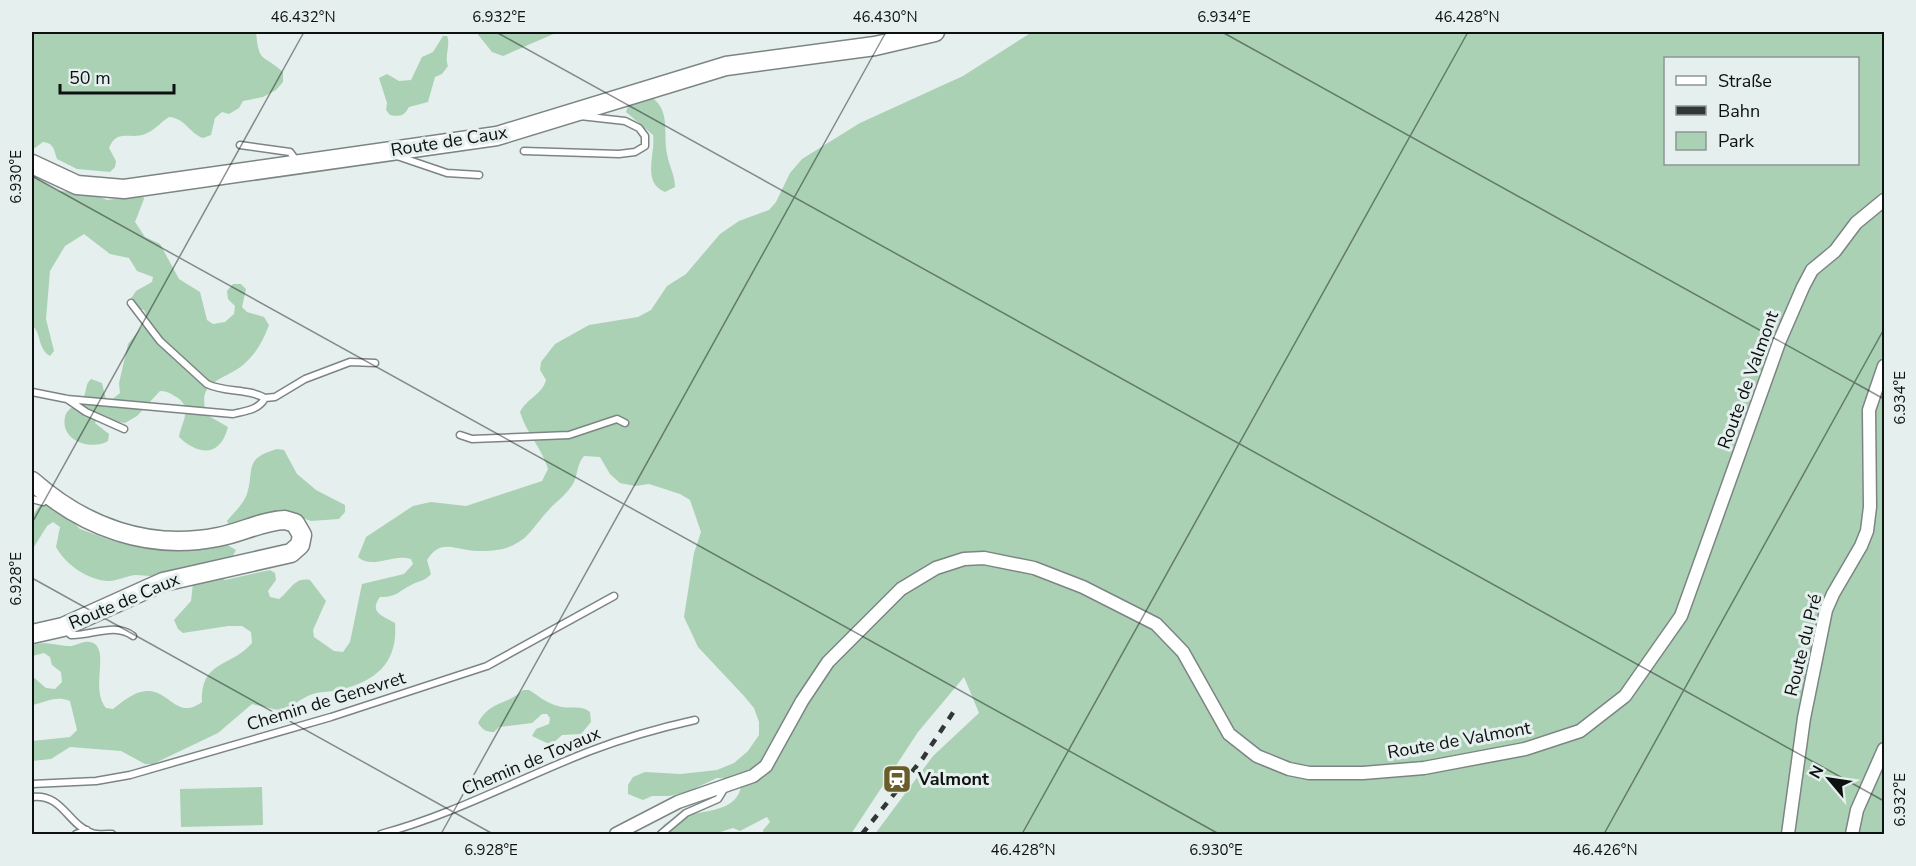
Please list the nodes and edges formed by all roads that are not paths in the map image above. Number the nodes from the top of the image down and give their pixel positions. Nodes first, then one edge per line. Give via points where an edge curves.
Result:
1 (935, 32) edge
2 (576, 112) junction
3 (240, 145) dead end
4 (394, 150) junction
5 (524, 151) dead end
6 (32, 164) edge
7 (298, 164) junction
8 (478, 175) dead end
9 (1884, 200) edge
10 (130, 303) dead end
11 (375, 363) dead end
12 (1884, 366) edge
13 (32, 392) edge
14 (68, 399) junction
15 (265, 399) junction
16 (625, 423) dead end
17 (124, 429) dead end
18 (460, 435) dead end
19 (32, 481) edge
20 (50, 496) junction
21 (32, 499) edge
22 (614, 596) dead end
23 (63, 627) junction
24 (32, 634) edge
25 (133, 636) dead end
26 (695, 720) dead end
27 (1884, 749) edge
28 (32, 784) edge
29 (726, 786) junction
30 (32, 797) edge
31 (87, 830) junction
32 (76, 834) edge
33 (112, 834) edge
34 (381, 834) edge
35 (616, 834) edge
36 (661, 834) edge
37 (1788, 834) edge
38 (1851, 834) edge

1 - 2 street, Route de Caux via 875,46 726,66
2 - 4 street, Route de Caux via 497,136
2 - 5 lane via 578,116 632,125 645,136 645,146 619,154
3 - 7 lane via 290,152
4 - 7 street, Route de Caux
4 - 8 lane via 396,156 431,169
6 - 7 street, Route de Caux via 77,185 124,189
9 - 29 street, Route de Valmont via 1866,213 1835,251 1812,270 1780,340 1685,608 1625,696 1580,731 1526,749 1424,768 1363,773 1289,769 1257,756 1229,734 1184,652 1156,624 1083,587 1034,568 984,558 964,559 928,572 886,602 815,679 766,766 753,776
10 - 15 lane via 160,341 207,384 255,393
11 - 15 lane via 350,362
12 - 37 street, Route du Pré via 1869,410 1869,523 1862,546 1826,610 1804,718
13 - 14 lane
14 - 15 lane via 233,414 258,408
14 - 17 lane
16 - 18 lane via 617,419 569,435 472,439
19 - 20 street, Route de Caux
20 - 21 lane via 43,502
20 - 23 street, Route de Caux via 105,528 145,539 202,540 285,519 295,524 302,535 300,545 291,553 163,582
22 - 28 lane, Chemin de Genevret via 487,666 387,699 130,775 88,782
23 - 24 street, Route de Caux
23 - 25 lane via 71,635 122,631
26 - 34 lane, Chemin de Tovaux via 614,742 450,812
27 - 38 street via 1857,810
29 - 35 street, Route de Valmont via 678,802
29 - 36 lane via 718,799 686,813
30 - 31 lane via 55,801
31 - 32 lane
31 - 33 lane

